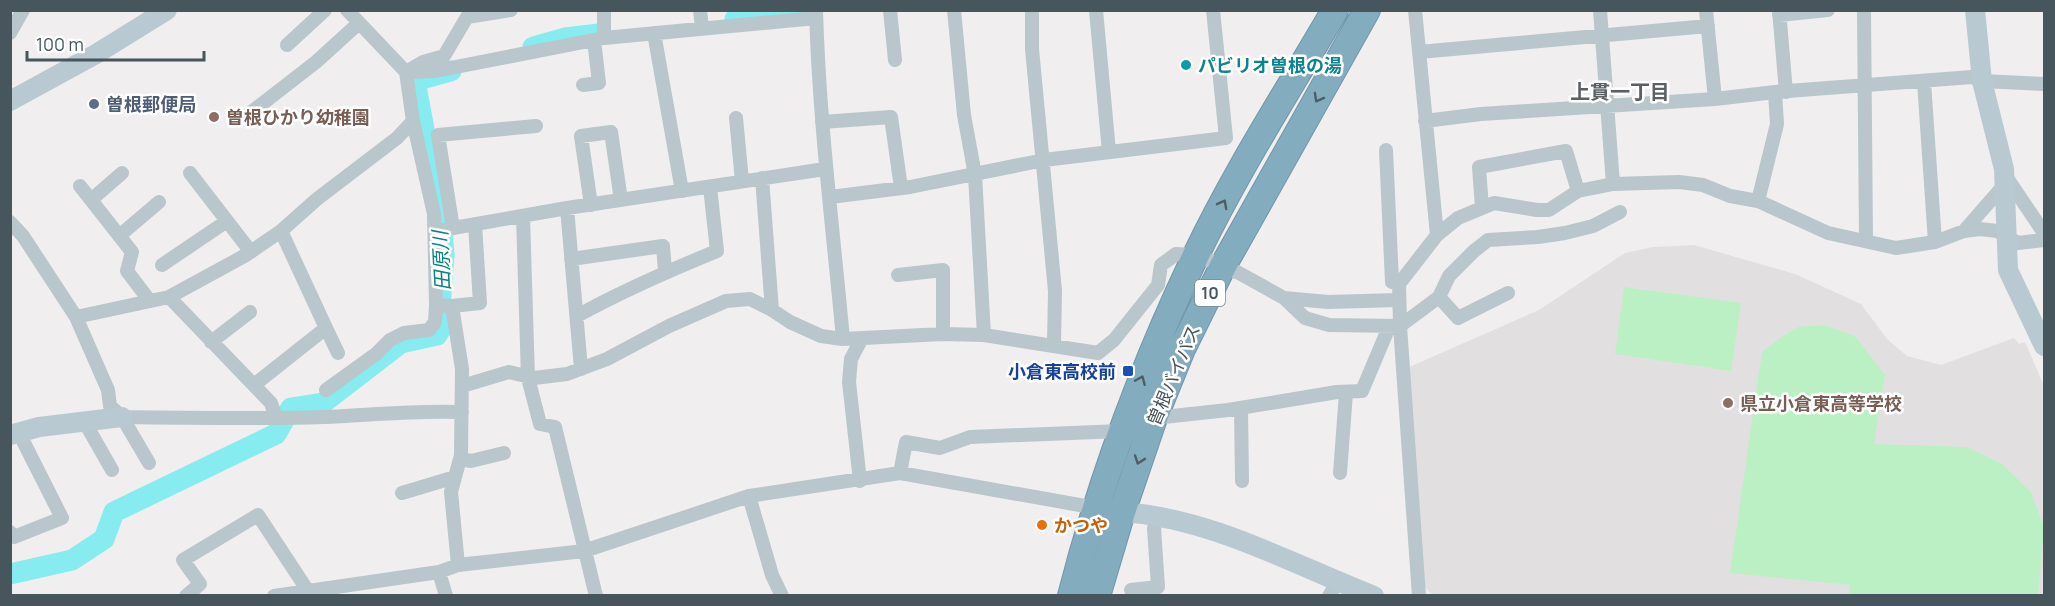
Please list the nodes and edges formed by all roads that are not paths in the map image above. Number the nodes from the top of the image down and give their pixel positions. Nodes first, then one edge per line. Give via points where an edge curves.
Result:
1 (22, 10) edge
2 (167, 10) edge
3 (325, 10) edge
4 (347, 10) edge
5 (511, 10) edge
6 (604, 10) edge
7 (700, 10) edge
8 (890, 10) edge
9 (954, 10) edge
10 (1032, 10) edge
11 (1096, 10) edge
12 (1213, 10) edge
13 (1335, 10) edge
14 (1367, 10) edge
15 (1415, 10) edge
16 (1600, 10) edge
17 (1706, 10) edge
18 (1828, 10) edge
19 (1864, 10) edge
20 (1975, 10) edge
21 (1779, 13) edge
22 (816, 14) edge
23 (359, 23) junction
24 (1708, 26) junction
25 (702, 28) junction
26 (10, 33) edge
27 (654, 33) junction
28 (1602, 36) junction
29 (599, 39) junction
30 (287, 45) dead end
31 (1419, 52) junction
32 (895, 60) dead end
33 (406, 72) junction
34 (1982, 81) junction
35 (1924, 82) junction
36 (2044, 84) edge
37 (583, 86) dead end
38 (1865, 86) junction
39 (1780, 92) junction
40 (1715, 99) junction
41 (10, 101) edge
42 (1608, 105) junction
43 (245, 117) dead end
44 (736, 118) dead end
45 (413, 121) junction
46 (1425, 121) junction
47 (822, 122) junction
48 (536, 126) dead end
49 (438, 135) junction
50 (418, 140) junction
51 (1386, 150) dead end
52 (1109, 152) junction
53 (1044, 160) junction
54 (825, 169) junction
55 (122, 172) dead end
56 (190, 173) dead end
57 (975, 175) junction
58 (762, 178) junction
59 (2005, 179) junction
60 (742, 181) junction
61 (1613, 183) junction
62 (80, 186) dead end
63 (710, 187) junction
64 (901, 188) junction
65 (682, 191) junction
66 (1578, 191) junction
67 (830, 198) junction
68 (91, 200) junction
69 (621, 200) junction
70 (1758, 201) junction
71 (159, 202) dead end
72 (591, 205) junction
73 (567, 208) junction
74 (1482, 208) junction
75 (1620, 212) dead end
76 (523, 216) junction
77 (226, 221) junction
78 (10, 222) edge
79 (475, 224) junction
80 (453, 228) junction
81 (281, 231) junction
82 (436, 231) junction
83 (1964, 231) junction
84 (2044, 233) edge
85 (1437, 235) junction
86 (119, 236) junction
87 (2007, 236) junction
88 (2044, 240) edge
89 (1866, 241) junction
90 (1935, 242) junction
91 (250, 252) junction
92 (1196, 255) junction
93 (571, 259) junction
94 (162, 265) dead end
95 (1223, 266) junction
96 (665, 271) junction
97 (898, 275) dead end
98 (1399, 284) junction
99 (1508, 293) dead end
100 (169, 297) junction
101 (1439, 297) junction
102 (1284, 298) junction
103 (148, 300) junction
104 (1398, 300) junction
105 (436, 305) junction
106 (452, 306) junction
107 (772, 310) junction
108 (250, 312) dead end
109 (576, 316) junction
110 (76, 317) junction
111 (1395, 326) junction
112 (326, 328) junction
113 (943, 334) junction
114 (984, 335) junction
115 (862, 338) junction
116 (843, 339) junction
117 (212, 342) junction
118 (1054, 345) junction
119 (2044, 346) edge
120 (338, 354) dead end
121 (581, 369) junction
122 (528, 378) junction
123 (254, 385) junction
124 (462, 386) junction
125 (326, 390) dead end
126 (1346, 393) junction
127 (1241, 408) junction
128 (462, 412) junction
129 (122, 417) junction
130 (276, 418) junction
131 (1154, 418) junction
132 (84, 421) junction
133 (1121, 431) junction
134 (15, 434) edge
135 (504, 453) dead end
136 (460, 459) junction
137 (149, 463) dead end
138 (112, 470) dead end
139 (900, 473) junction
140 (1340, 473) dead end
141 (455, 477) junction
142 (860, 481) junction
143 (1242, 481) dead end
144 (402, 493) dead end
145 (749, 496) junction
146 (1095, 509) junction
147 (1122, 512) junction
148 (1158, 516) junction
149 (10, 532) edge
150 (584, 551) junction
151 (458, 565) junction
152 (440, 572) junction
153 (1334, 589) edge
154 (1131, 590) dead end
155 (308, 591) junction
156 (186, 596) edge
157 (274, 596) edge
158 (446, 596) edge
159 (596, 596) edge
160 (782, 596) edge
161 (1071, 596) edge
162 (1097, 596) edge
163 (1374, 596) edge
164 (1419, 596) edge

1 - 26 street
2 - 41 street
3 - 30 street
4 - 23 street
5 - 33 street via 467,17 444,56
6 - 29 street
7 - 25 street
8 - 32 street
9 - 57 street via 964,115
10 - 53 street via 1032,49
11 - 52 street
12 - 52 street via 1226,138
92 -> 13 highway, 曽根バイパス / 10
14 -> 95 highway, 曽根バイパス / 10
15 - 31 street
16 - 28 street
17 - 24 street
18 - 21 street
19 - 38 street
20 - 34 street
21 - 39 street
22 - 25 street
22 - 47 street
23 - 33 street
23 - 43 street via 316,63
24 - 28 street
24 - 40 street
25 - 27 street
27 - 29 street
27 - 65 street
28 - 31 street
28 - 42 street
29 - 33 street via 435,71
29 - 37 street via 599,83
31 - 46 street
33 - 45 street
34 - 35 street via 1972,78
34 - 36 street
34 - 59 street
35 - 38 street
35 - 90 street
38 - 39 street
38 - 89 street
39 - 40 street
39 - 70 street via 1778,124
40 - 42 street
42 - 46 street
42 - 61 street
44 - 60 street
45 - 50 street
45 - 81 street
46 - 85 street
47 - 54 street
47 - 64 street via 891,117
48 - 49 street
49 - 50 street
49 - 80 street
50 - 82 street
51 - 98 street via 1392,282
52 - 53 street
53 - 57 street
53 - 118 street via 1055,291
54 - 58 street
54 - 67 street
55 - 68 street
56 - 77 street
57 - 64 street
57 - 114 street
58 - 60 street
58 - 107 street
59 - 83 street
59 - 84 street
59 - 87 street
60 - 63 street
61 - 66 street
61 - 70 street via 1679,182
62 - 68 street
63 - 65 street
63 - 96 street via 717,251
64 - 67 street
65 - 69 street
66 - 74 street via 1549,210 1494,202
66 - 74 street via 1566,151 1479,167
67 - 116 street
68 - 86 street
69 - 72 street
69 - 72 street via 611,132 581,136
70 - 89 street via 1828,233
71 - 86 street
72 - 73 street
73 - 76 street
73 - 93 street
74 - 85 street via 1458,218
75 - 101 street via 1593,226 1565,233 1488,240 1449,276
76 - 79 street
76 - 122 street
77 - 91 street
77 - 94 street
78 - 110 street
79 - 80 street
79 - 106 street via 480,303
80 - 82 street
81 - 91 street
81 - 112 street
82 - 105 street
83 - 87 street via 1996,231
83 - 90 street
85 - 98 street
86 - 103 street via 132,252 127,271
87 - 88 street via 2018,243
87 - 119 street via 2008,270
89 - 90 street via 1896,248
91 - 100 street
92 - 95 street
92 - 118 street via 1168,257 1161,265 1158,285 1104,350 1098,353
133 -> 92 highway, 曽根バイパス / 10
93 - 96 street via 663,246
93 - 109 street
95 - 102 street
95 - 131 highway, 曽根バイパス / 10 via 1182,349
96 - 109 street
97 - 113 street via 943,270
98 - 104 street
99 - 101 street via 1458,318
100 - 103 street
100 - 117 street
101 - 111 street
102 - 104 street via 1328,302
102 - 111 street via 1305,318 1329,325
103 - 110 street
104 - 111 street
105 - 106 street
105 - 125 street via 435,322 429,330 404,333 390,340
106 - 124 street
107 - 116 street via 821,336
107 - 121 street via 750,299 726,302
108 - 117 street
109 - 121 street
110 - 129 street via 108,390 110,406
111 - 126 street via 1362,391
111 - 164 street
112 - 120 street
112 - 123 street
113 - 114 street
113 - 115 street
114 - 118 street
115 - 116 street
115 - 142 street via 851,359 849,382
117 - 123 street
121 - 122 street
122 - 124 street via 509,372
122 - 150 street via 540,424 555,427
123 - 130 street via 271,403
124 - 128 street
126 - 127 street
126 - 140 street
127 - 131 street
127 - 143 street
128 - 130 street
128 - 136 street
129 - 130 street
129 - 132 street
129 - 137 street
131 -> 147 highway, 曽根バイパス / 10
132 - 134 street
132 - 138 street
133 - 139 street via 970,437 940,448 906,442
133 - 146 highway, 曽根バイパス / 10
134 - 149 street via 62,518 14,537
135 - 136 street via 471,461
136 - 141 street
139 - 142 street
139 - 146 street
141 - 144 street
141 - 151 street via 451,492
142 - 145 street
145 - 150 street
145 - 160 street
146 - 147 street
146 - 161 highway, 曽根バイパス / 10
147 - 148 street
147 - 162 highway, 曽根バイパス / 10
148 - 153 street via 1216,531
148 - 154 street via 1154,528 1158,587
150 - 151 street
150 - 159 street
151 - 152 street
152 - 155 street
152 - 158 street
153 - 163 street
155 - 156 street via 258,515 183,560 200,585
155 - 157 street

